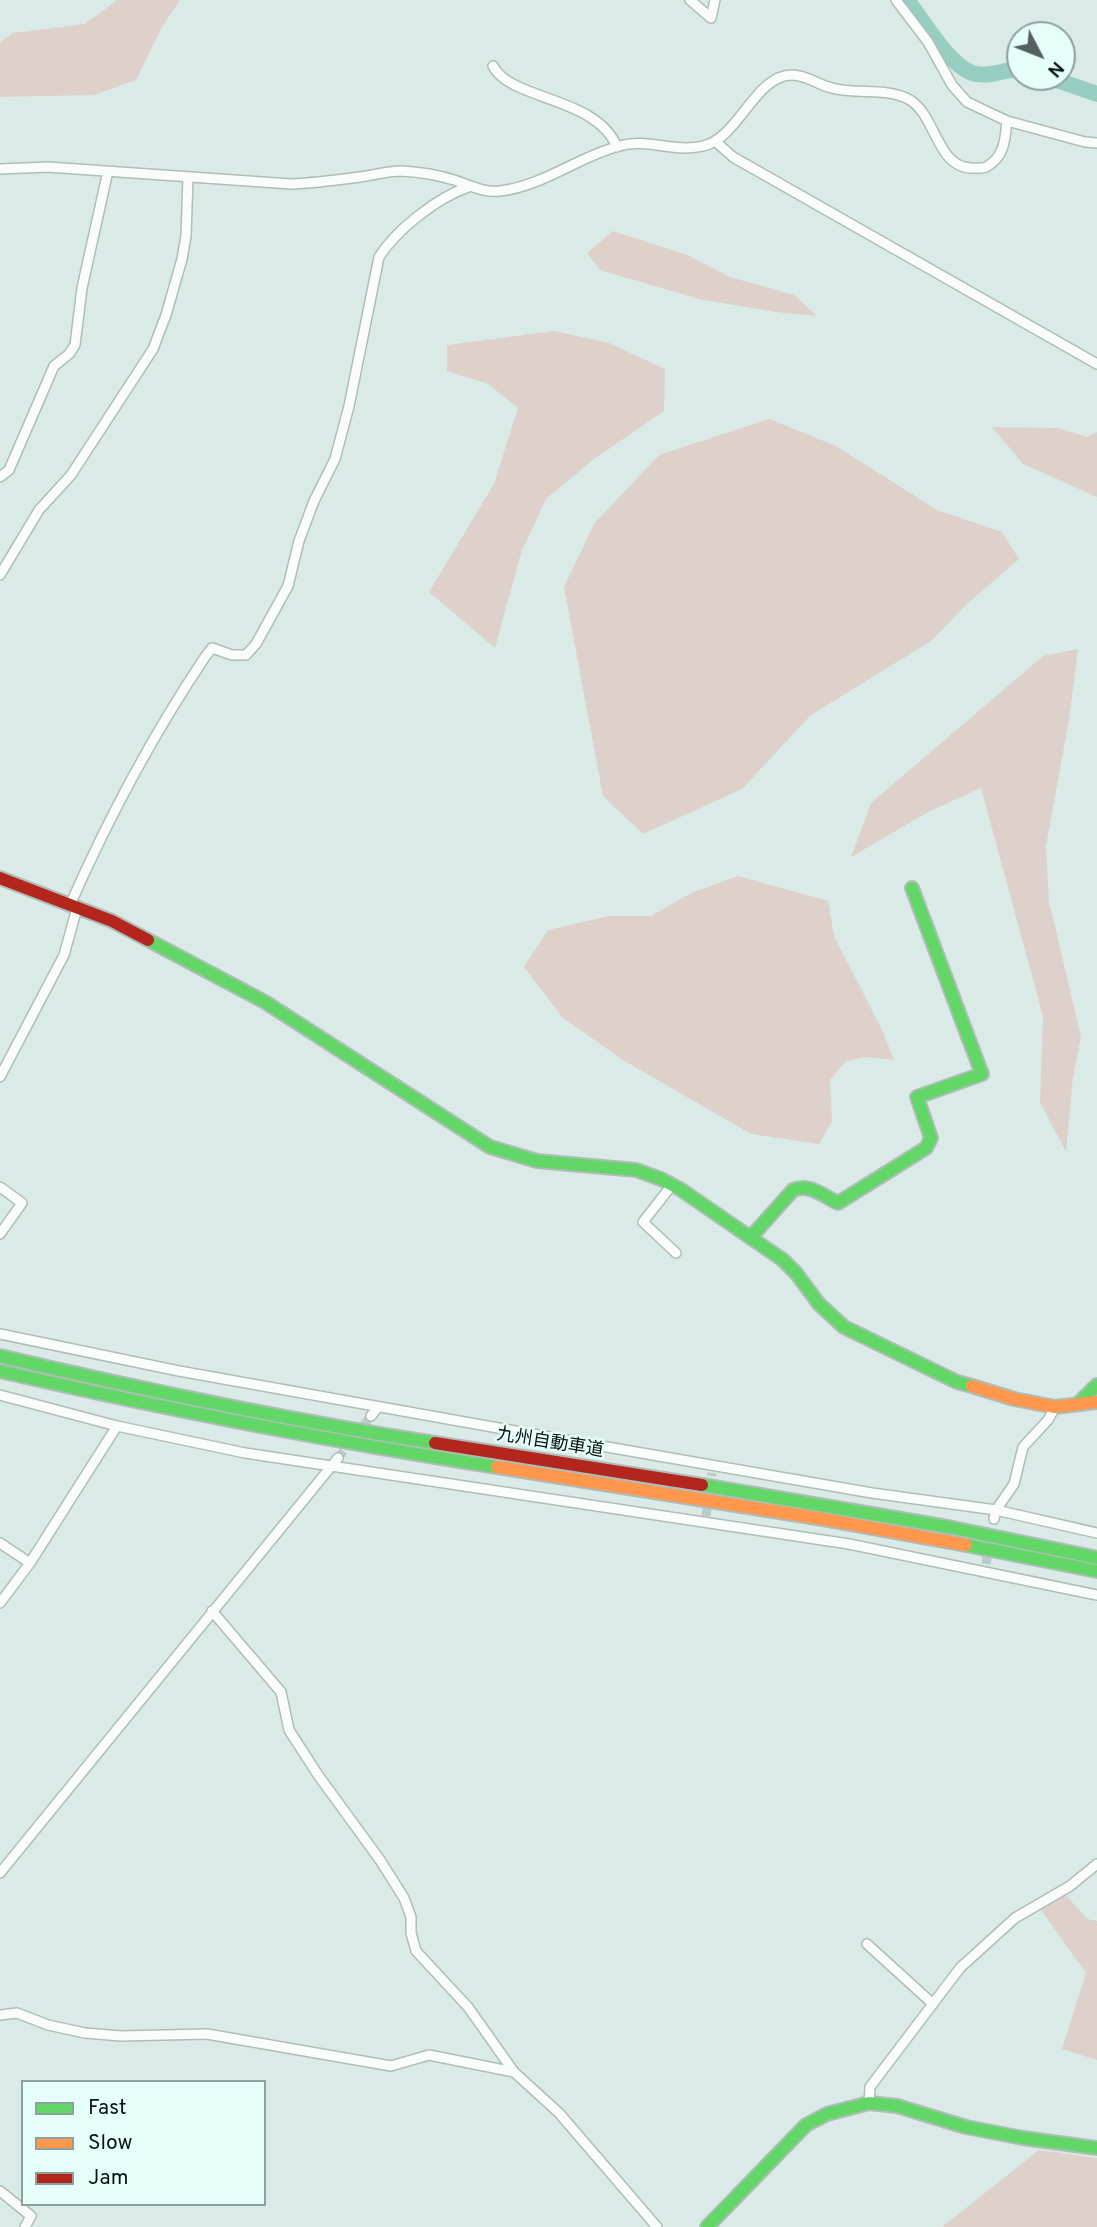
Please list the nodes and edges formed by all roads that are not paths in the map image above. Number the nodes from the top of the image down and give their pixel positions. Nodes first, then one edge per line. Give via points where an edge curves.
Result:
1 (690, 0) edge
2 (715, 0) edge
3 (896, 0) edge
4 (493, 66) dead end
5 (1007, 121) junction
6 (715, 141) junction
7 (1097, 143) edge
8 (617, 147) junction
9 (0, 169) edge
10 (108, 171) junction
11 (188, 177) junction
12 (468, 187) junction
13 (1097, 364) edge
14 (0, 477) edge
15 (0, 575) edge
16 (0, 878) edge
17 (912, 888) dead end
18 (73, 906) junction
19 (0, 1077) edge
20 (672, 1185) junction
21 (0, 1187) edge
22 (0, 1234) edge
23 (751, 1237) junction
24 (676, 1253) dead end
25 (0, 1334) edge
26 (0, 1356) edge
27 (0, 1371) edge
28 (1097, 1385) edge
29 (0, 1395) edge
30 (1097, 1402) edge
31 (1078, 1404) junction
32 (378, 1407) junction
33 (1055, 1407) junction
34 (371, 1416) tunnel mouth
35 (117, 1426) junction
36 (335, 1461) junction
37 (995, 1515) junction
38 (948, 1527) junction
39 (1097, 1533) edge
40 (0, 1543) edge
41 (1097, 1550) edge
42 (1097, 1558) edge
43 (30, 1563) junction
44 (1097, 1574) edge
45 (1097, 1595) edge
46 (0, 1603) edge
47 (212, 1611) junction
48 (1097, 1864) edge
49 (0, 1873) edge
50 (867, 1944) dead end
51 (933, 2004) junction
52 (0, 2015) edge
53 (514, 2072) junction
54 (869, 2103) junction
55 (1097, 2148) edge
56 (0, 2191) edge
57 (25, 2227) edge
58 (657, 2227) edge
59 (707, 2227) edge

1 - 2 street via 711,18
3 - 5 street via 967,102
4 - 8 street via 503,79 594,120 609,131
5 - 6 street via 1004,147 997,159 984,168 962,168 947,155 914,102 895,94 831,88 790,75 775,79
5 - 7 street
6 - 8 street via 676,148 644,142
6 - 13 street via 733,157
8 - 12 street via 514,189 497,192
9 - 10 street
10 - 11 street
10 - 14 street via 82,288 75,345 54,366 9,470
11 - 12 street via 311,183 399,171 424,173
11 - 15 street via 182,259 153,349 71,475 39,510
12 - 18 street via 449,194 405,228 379,257 335,459 310,511 288,586 246,655 212,648 205,657 116,806
16 - 18 main road
17 - 23 main road via 982,1074 917,1097 931,1138 926,1148 838,1203 799,1186
18 - 19 street via 64,955
18 - 20 main road via 112,921 265,1002 498,1151 537,1161 636,1170
20 - 23 main road
20 - 24 street via 643,1222
21 - 22 street via 22,1203
23 - 33 main road via 783,1260 844,1327 957,1382
25 - 32 street
26 - 38 main road, 九州自動車道 via 168,1395 353,1430
27 - 44 main road, 九州自動車道 via 299,1435 854,1524
28 - 31 main road
29 - 35 street
30 - 31 main road
31 - 33 main road
32 - 34 street
32 - 37 street
33 - 37 street via 1023,1447 1014,1484
35 - 36 street via 245,1453
35 - 43 street
36 - 45 street via 480,1490 706,1519 849,1544
36 - 47 street
37 - 39 street
38 - 41 main road
38 - 42 main road, 九州自動車道
40 - 43 street
43 - 46 street
47 - 49 street
47 - 53 street via 281,1692 289,1730 404,1898 416,1951 468,2007
48 - 51 street via 1070,1886 1015,1918 960,1968
50 - 51 street
51 - 54 street via 870,2087
52 - 53 street via 17,2013 85,2033 207,2034 391,2066 429,2055
53 - 58 street via 559,2113
54 - 55 main road via 897,2106 966,2127
54 - 59 main road via 827,2114 806,2126
56 - 57 street via 31,2216

